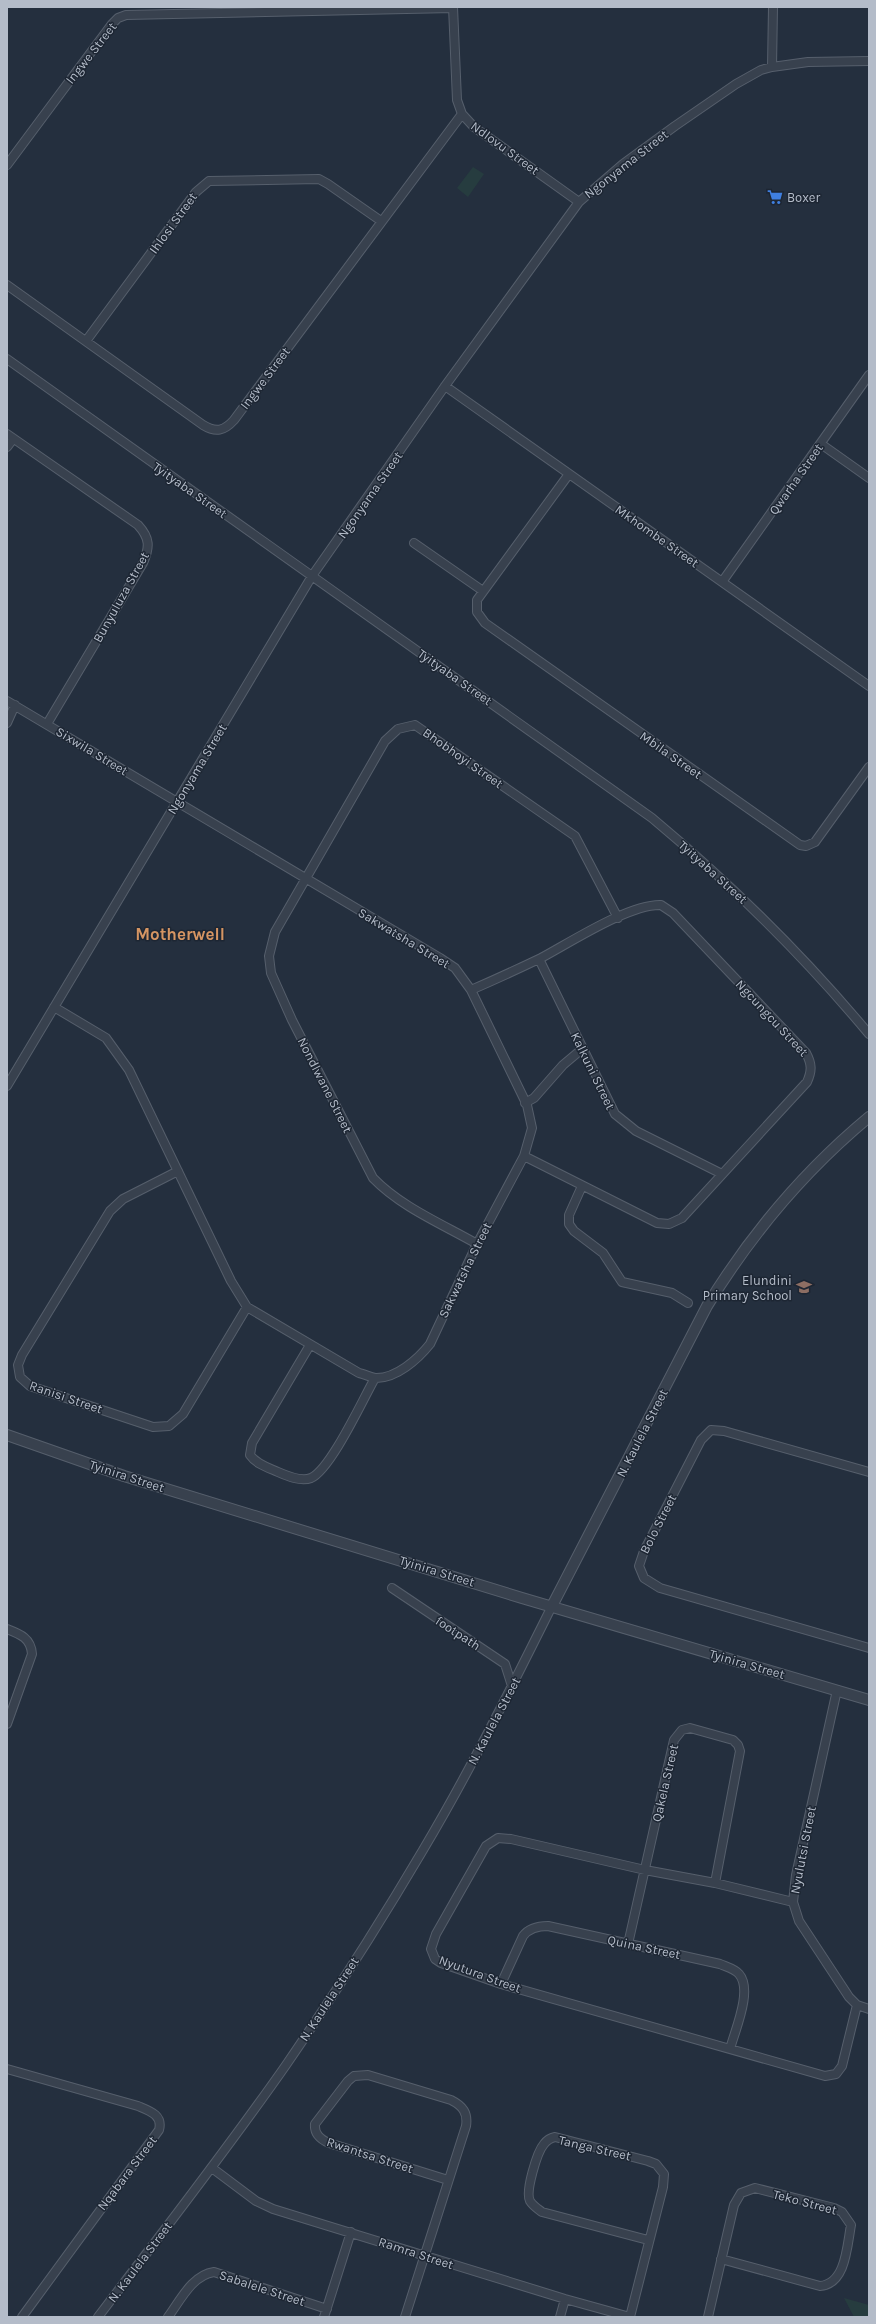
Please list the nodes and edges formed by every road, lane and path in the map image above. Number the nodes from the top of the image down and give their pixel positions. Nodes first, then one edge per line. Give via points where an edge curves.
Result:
1 (453, 7) edge
2 (773, 7) edge
3 (869, 61) edge
4 (772, 66) junction
5 (462, 114) junction
6 (7, 165) edge
7 (579, 202) junction
8 (382, 221) junction
9 (7, 285) edge
10 (86, 341) junction
11 (7, 359) edge
12 (869, 375) edge
13 (445, 386) junction
14 (10, 437) edge
15 (820, 444) junction
16 (7, 447) edge
17 (569, 474) junction
18 (869, 478) edge
19 (414, 543) dead end
20 (312, 576) junction
21 (722, 582) junction
22 (483, 591) junction
23 (869, 686) edge
24 (7, 701) edge
25 (15, 705) junction
26 (7, 723) edge
27 (47, 724) junction
28 (869, 767) edge
29 (178, 802) junction
30 (306, 880) junction
31 (618, 918) junction
32 (538, 959) junction
33 (471, 990) junction
34 (54, 1007) junction
35 (869, 1034) edge
36 (582, 1049) junction
37 (7, 1086) edge
38 (526, 1103) junction
39 (869, 1117) edge
40 (524, 1156) junction
41 (178, 1170) junction
42 (722, 1174) junction
43 (582, 1186) junction
44 (477, 1244) junction
45 (688, 1303) dead end
46 (247, 1306) junction
47 (310, 1345) junction
48 (375, 1378) junction
49 (7, 1435) edge
50 (869, 1472) edge
51 (392, 1588) dead end
52 (552, 1606) junction
53 (7, 1629) edge
54 (869, 1648) edge
55 (512, 1686) junction
56 (837, 1690) junction
57 (869, 1700) edge
58 (7, 1724) edge
59 (645, 1870) junction
60 (715, 1883) junction
61 (793, 1902) junction
62 (628, 1944) junction
63 (501, 1984) junction
64 (857, 2005) junction
65 (869, 2009) edge
66 (730, 2049) junction
67 (7, 2069) edge
68 (212, 2168) junction
69 (448, 2180) junction
70 (351, 2232) junction
71 (648, 2240) junction
72 (425, 2256) junction
73 (722, 2259) junction
74 (565, 2299) junction
75 (327, 2308) junction
76 (22, 2317) edge
77 (98, 2317) edge
78 (168, 2317) edge
79 (324, 2317) edge
80 (405, 2317) edge
81 (560, 2317) edge
82 (630, 2317) edge
83 (708, 2317) edge

1 - 5 street, Ndlovu Street via 455,90
1 - 6 street, Ingwe Street via 126,15 112,24
2 - 4 street
3 - 4 street, Ngonyama Street via 808,62
4 - 7 street, Ngonyama Street via 736,84 675,126 623,164
5 - 7 street, Ndlovu Street via 474,127
5 - 8 street, Ingwe Street
7 - 13 street, Ngonyama Street
8 - 10 street, Ihlosi Street via 319,180 209,181 196,192
8 - 10 street, Ingwe Street via 234,420 223,430 216,431 203,425
9 - 10 street, Ingwe Street
11 - 20 street, Tyityaba Street
12 - 15 street, Qwarha Street
13 - 17 street, Mkhombe Street
13 - 20 street, Ngonyama Street
14 - 16 street
14 - 27 street, Bunyuluza Street via 138,526 149,542 143,563
15 - 18 street
15 - 21 street, Qwarha Street
17 - 21 street, Mkhombe Street
17 - 22 street, Mbila Street
19 - 22 street
20 - 29 street, Ngonyama Street
20 - 35 street, Tyityaba Street via 652,818 727,883 781,935 839,997
21 - 23 street, Mkhombe Street
22 - 28 street, Mbila Street via 476,606 480,618 485,623 800,845 806,846 815,842
24 - 25 street, Sixwila Street
25 - 26 street
25 - 27 street, Sixwila Street
27 - 29 street, Sixwila Street
29 - 30 street, Sakwatsha Street
29 - 34 street, Ngonyama Street
30 - 31 street, Bhobhoyi Street via 385,741 398,729 415,725 575,836
30 - 33 street, Sakwatsha Street via 440,958 454,968
30 - 44 street, Nondlwane Street via 275,932 269,956 271,973 292,1020 373,1178 414,1208
31 - 32 street, Ngcungcu Street
31 - 42 street, Ngcungcu Street via 656,905 667,908 810,1059 811,1073 807,1082
32 - 33 street, Ngcungcu Street
32 - 36 street, Kalkuni Street
33 - 38 street, Sakwatsha Street
34 - 37 street, Ngonyama Street
34 - 41 street via 106,1038 115,1048 129,1070
36 - 38 street
36 - 42 street, Kalkuni Street via 615,1114 625,1124
38 - 40 street, Sakwatsha Street via 532,1128
39 - 52 street, N. Kaulela Street via 806,1175 746,1245 729,1270 707,1306
40 - 43 street, Ngcungcu Street
40 - 44 street, Sakwatsha Street
41 - 46 street via 231,1281
41 - 46 street, Ranisi Street via 124,1199 110,1211 22,1355 18,1365 20,1377 30,1386 95,1408 153,1426 170,1426 183,1414
42 - 43 street, Ngcungcu Street via 682,1218 669,1224 657,1223
43 - 45 street via 569,1215 569,1224 574,1231 603,1253 622,1282 672,1293
44 - 48 street, Sakwatsha Street via 430,1344 421,1356 391,1374
46 - 47 street
47 - 48 street via 359,1373
47 - 48 street via 252,1443 250,1454 258,1462 300,1479 316,1476 336,1449
49 - 52 street, Tyinira Street via 124,1476
50 - 54 street, Bolo Street via 724,1431 711,1430 701,1440 644,1551 639,1566 644,1578 660,1588
51 - 55 street, footpath via 505,1664
52 - 55 street, N. Kaulela Street
52 - 56 street, Tyinira Street
53 - 58 street via 20,1634 28,1641 32,1654
55 - 68 street, N. Kaulela Street via 423,1850 285,2065
56 - 57 street, Tyinira Street
56 - 61 street, Nyulutsi Street via 796,1874
59 - 60 street, Nyutura Street
59 - 60 street, Qakela Street via 674,1740 682,1730 690,1728 733,1740 740,1751
59 - 62 street, Qakela Street
59 - 63 street, Nyutura Street via 511,1839 492,1840 486,1846 436,1934 431,1950 434,1959 441,1963
60 - 61 street, Nyutura Street
61 - 64 street, Nyulutsi Street via 798,1921 840,1986
62 - 63 street, Quina Street via 538,1926 523,1936
62 - 66 street, Quina Street via 714,1963 739,1973 745,1991
63 - 66 street, Nyutura Street
64 - 65 street, Nyulutsi Street
64 - 66 street, Nyutura Street via 842,2066 836,2074 825,2076
67 - 76 street, Nqabara Street via 143,2108 156,2114 160,2120 159,2130
68 - 70 street, Ramra Street via 256,2201
68 - 77 street, N. Kaulela Street
69 - 69 street, Rwantsa Street via 467,2120 462,2108 451,2100 368,2075 360,2075 348,2081 315,2124 316,2133 324,2141
69 - 72 street, Rwantsa Street
70 - 72 street, Ramra Street
70 - 75 street
71 - 71 street, Tanga Street via 663,2187 664,2174 656,2164 555,2137 546,2142 540,2152 529,2188 530,2201 534,2206 542,2212
71 - 82 street, Tanga Street
72 - 74 street, Ramra Street
72 - 80 street, Rwantsa Street
73 - 73 street, Teko Street via 820,2286 828,2285 838,2277 851,2225 842,2212 834,2208 755,2188 748,2189 741,2193 734,2205
73 - 83 street, Teko Street
74 - 81 street
74 - 82 street, Ramra Street
75 - 78 street, Sabalele Street via 214,2272 201,2276 194,2282
75 - 79 street

